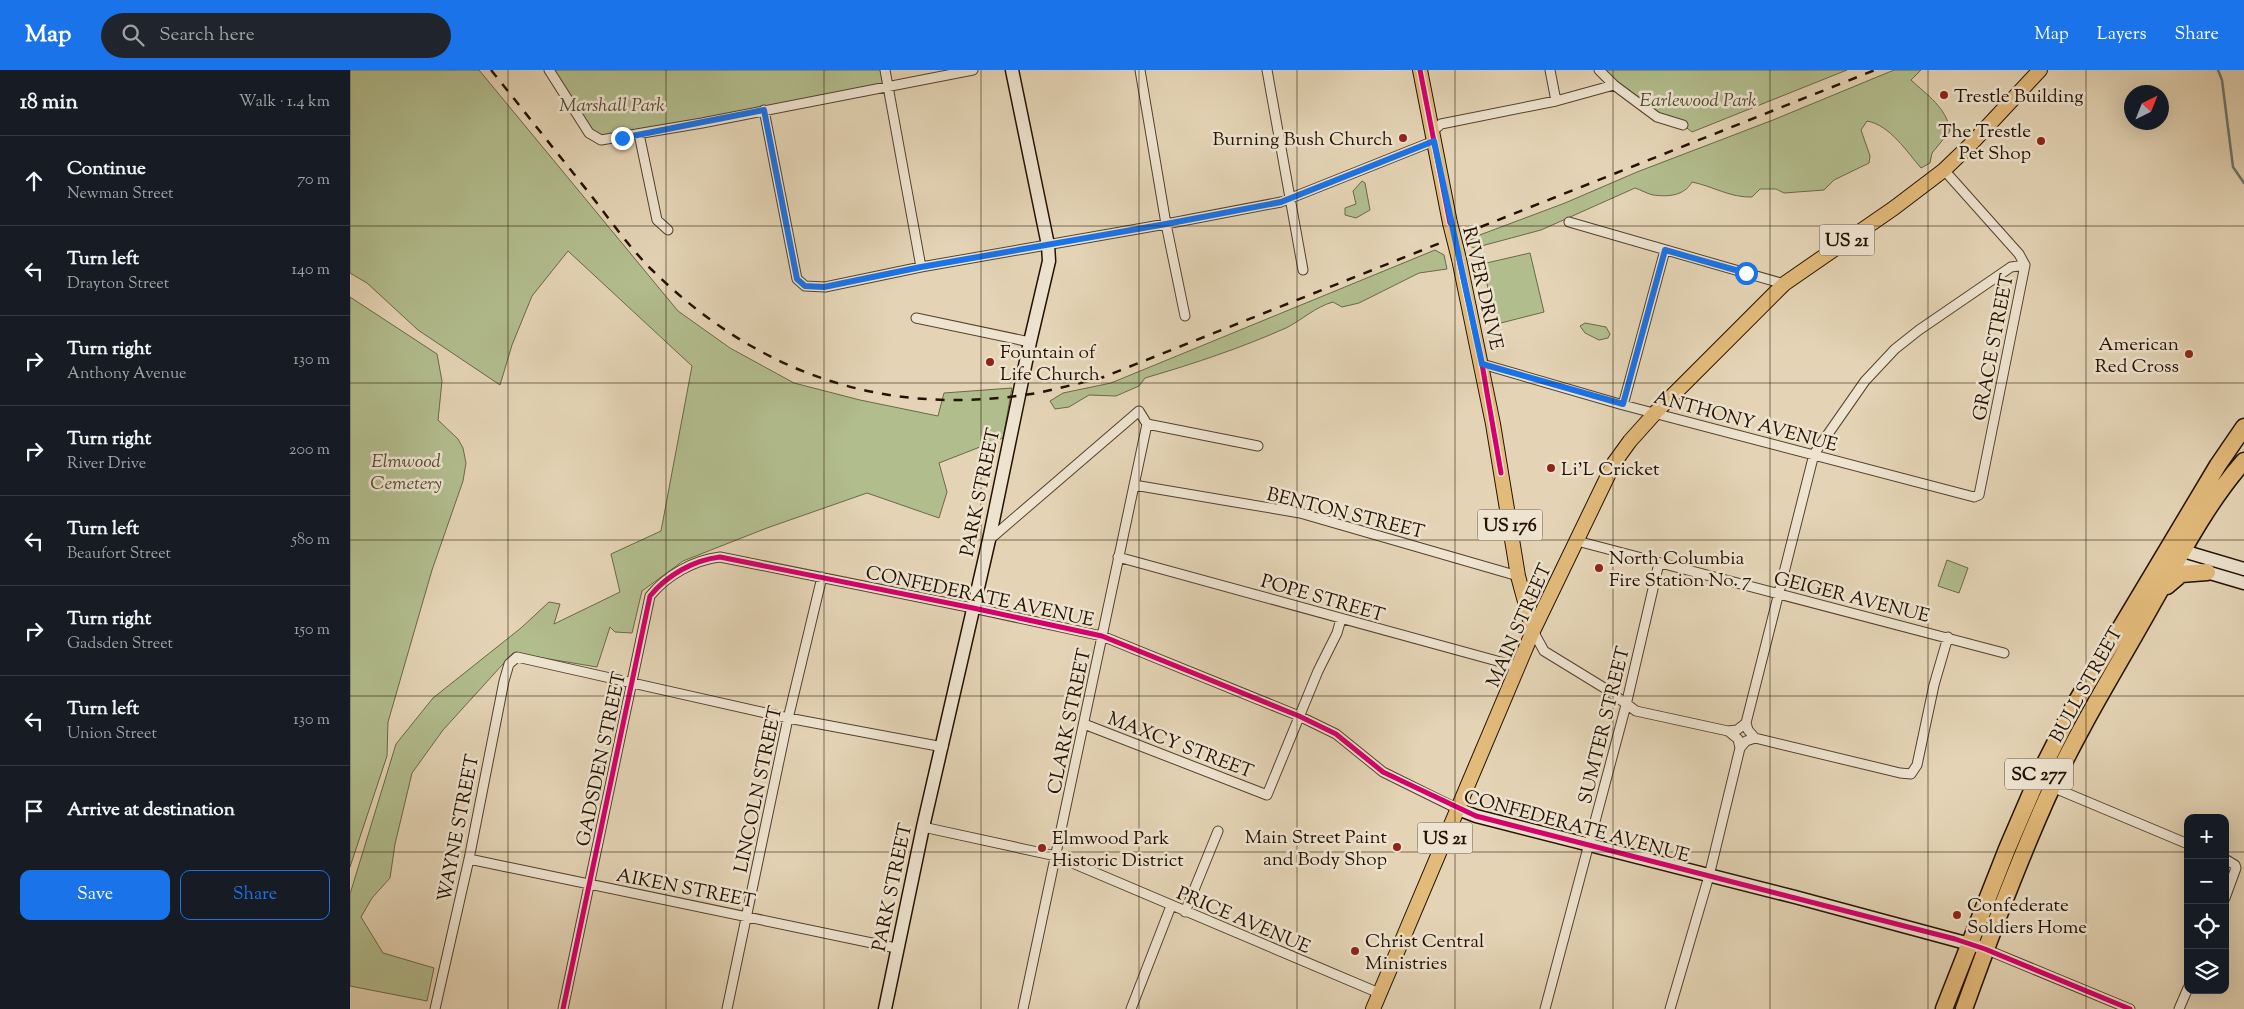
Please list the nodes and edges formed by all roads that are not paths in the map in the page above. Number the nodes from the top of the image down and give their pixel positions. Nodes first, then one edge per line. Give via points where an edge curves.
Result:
1 (549, 70) edge
2 (885, 70) edge
3 (973, 70) edge
4 (1012, 70) edge
5 (1140, 70) edge
6 (1267, 70) edge
7 (1420, 70) edge
8 (1550, 70) edge
9 (1599, 70) edge
10 (2040, 70) edge
11 (1614, 85) junction
12 (888, 86) junction
13 (1556, 101) junction
14 (764, 110) junction
15 (1683, 125) dead end
16 (639, 134) junction
17 (1434, 141) junction
18 (1944, 170) junction
19 (1290, 199) junction
20 (1569, 222) dead end
21 (1166, 224) junction
22 (668, 230) dead end
23 (1048, 245) junction
24 (1665, 250) junction
25 (2025, 265) junction
26 (921, 267) junction
27 (1303, 270) dead end
28 (1784, 284) junction
29 (1184, 316) dead end
30 (916, 318) dead end
31 (1030, 342) junction
32 (1482, 364) junction
33 (1623, 404) junction
34 (1656, 412) junction
35 (1147, 424) junction
36 (2244, 426) edge
37 (1258, 446) dead end
38 (1814, 454) junction
39 (2244, 461) edge
40 (1134, 485) junction
41 (1974, 497) joint
42 (989, 540) junction
43 (1577, 541) junction
44 (2175, 556) junction
45 (720, 557) joint
46 (1118, 557) junction
47 (1659, 563) junction
48 (2244, 569) edge
49 (2207, 572) junction
50 (1518, 576) junction
51 (822, 577) junction
52 (2244, 583) edge
53 (1780, 595) junction
54 (2156, 598) junction
55 (973, 608) junction
56 (1341, 619) junction
57 (1533, 631) junction
58 (1102, 636) junction
59 (1948, 637) junction
60 (2004, 653) dead end
61 (1519, 667) junction
62 (632, 682) junction
63 (1626, 705) junction
64 (1299, 716) junction
65 (788, 718) junction
66 (1746, 723) junction
67 (1084, 724) junction
68 (1728, 731) junction
69 (1755, 738) junction
70 (943, 747) junction
71 (1740, 748) junction
72 (2052, 787) junction
73 (1458, 809) junction
74 (923, 827) junction
75 (1218, 832) dead end
76 (2184, 842) edge
77 (1589, 846) junction
78 (1056, 856) junction
79 (468, 860) junction
80 (2229, 861) edge
81 (1709, 876) junction
82 (588, 884) junction
83 (2229, 887) edge
84 (1171, 906) junction
85 (1185, 912) junction
86 (747, 916) junction
87 (1969, 944) junction
88 (896, 948) junction
89 (1986, 949) junction
90 (1379, 994) junction
91 (2185, 994) edge
92 (435, 1009) edge
93 (563, 1009) edge
94 (728, 1009) edge
95 (885, 1009) edge
96 (1023, 1009) edge
97 (1131, 1009) edge
98 (1373, 1009) edge
99 (1545, 1009) edge
100 (1670, 1009) edge
101 (1944, 1009) edge
102 (1964, 1009) edge
103 (2130, 1009) edge
104 (2179, 1009) edge

1 - 16 street via 589,133 601,140
2 - 12 street
3 - 12 street
4 - 23 street, PARK STREET
5 - 21 street
6 - 19 street
7 - 17 main road, RIVER DRIVE / US 176
8 - 13 street
9 - 11 street
10 - 18 main road, MAIN STREET / US 21
11 - 13 street
11 - 15 street via 1657,117
12 - 14 street
12 - 26 street
13 - 17 street via 1441,124 1434,130
14 - 16 street
14 - 26 street via 797,279 805,286 824,287
16 - 22 street via 657,220
17 - 19 street
17 - 32 main road, RIVER DRIVE / US 176, bridge
18 - 25 street, GRACE STREET via 2019,254
18 - 28 main road, MAIN STREET / US 21
19 - 21 street
19 - 27 street
20 - 24 street
21 - 23 street
21 - 29 street
23 - 26 street
23 - 31 street, PARK STREET via 1049,261
24 - 28 street
24 - 33 street
25 - 38 street via 2011,268 1895,349 1865,380
25 - 41 street, GRACE STREET via 1979,494
28 - 34 main road, MAIN STREET / US 21
30 - 31 street
31 - 42 street, PARK STREET
32 - 33 street, ANTHONY AVENUE
32 - 50 main road, RIVER DRIVE / US 176
33 - 34 street, ANTHONY AVENUE
34 - 38 street, ANTHONY AVENUE
34 - 43 main road, MAIN STREET / US 21 via 1614,463
35 - 37 street
35 - 40 street, CLARK STREET
35 - 42 street via 1139,411
36 - 44 highway, SC 277 via 2218,465
38 - 41 street, ANTHONY AVENUE
38 - 53 street
39 - 44 highway, SC 277
40 - 46 street, CLARK STREET
40 - 50 street, BENTON STREET via 1300,513
42 - 55 street, PARK STREET
43 - 47 street, GEIGER AVENUE
43 - 57 main road, MAIN STREET / US 21
44 - 48 street
44 - 49 street
44 - 54 highway, BULL STREET / SC 277
44 - 87 highway, BULL STREET / SC 277 via 2075,704 2038,777
45 - 51 street, CONFEDERATE AVENUE
45 - 62 street, GADSDEN STREET via 704,559 683,570 658,586 650,596
46 - 56 street, POPE STREET
46 - 58 street, CLARK STREET
47 - 53 street, GEIGER AVENUE
47 - 63 street, SUMTER STREET
49 - 52 street
49 - 54 highway via 2181,574
50 - 57 main road, RIVER DRIVE / US 176
51 - 55 street, CONFEDERATE AVENUE
51 - 65 street, LINCOLN STREET
53 - 59 street, GEIGER AVENUE
53 - 66 street
54 - 72 highway, BULL STREET / SC 277
55 - 58 street, CONFEDERATE AVENUE
55 - 70 street, PARK STREET
56 - 61 street, POPE STREET
56 - 64 street
57 - 61 main road, MAIN STREET / US 21
57 - 63 street via 1544,651
58 - 64 street, CONFEDERATE AVENUE
58 - 67 street, CLARK STREET
59 - 60 street, GEIGER AVENUE
59 - 69 street via 1917,765 1911,774
61 - 73 main road, MAIN STREET / US 21
62 - 65 street
62 - 79 street, WAYNE STREET via 517,657 509,664
62 - 82 street, GADSDEN STREET
63 - 68 street via 1636,711
63 - 77 street, SUMTER STREET
64 - 67 street, MAXCY STREET via 1267,795
64 - 73 street, CONFEDERATE AVENUE via 1336,734 1382,772
65 - 70 street
65 - 86 street, LINCOLN STREET
66 - 68 street via 1738,730
66 - 69 street
67 - 78 street, CLARK STREET
68 - 71 street via 1738,739
69 - 71 street
70 - 74 street, PARK STREET
71 - 81 street
72 - 76 street
72 - 89 highway, BULL STREET / SC 277
73 - 77 street, CONFEDERATE AVENUE
73 - 90 main road, MAIN STREET / US 21
74 - 78 street, PRICE AVENUE
74 - 88 street, PARK STREET
75 - 85 street
77 - 81 street, CONFEDERATE AVENUE
77 - 99 street, SUMTER STREET
78 - 84 street, PRICE AVENUE
78 - 96 street, CLARK STREET
79 - 82 street, AIKEN STREET
79 - 92 street, WAYNE STREET
80 - 83 street via 2236,868
81 - 87 street, CONFEDERATE AVENUE
81 - 100 street
82 - 86 street, AIKEN STREET
82 - 93 street, GADSDEN STREET
84 - 85 street, PRICE AVENUE
84 - 97 street
85 - 90 street, PRICE AVENUE
86 - 88 street, AIKEN STREET
86 - 94 street, LINCOLN STREET
87 - 89 street, CONFEDERATE AVENUE
87 - 101 highway, BULL STREET / SC 277
88 - 95 street, PARK STREET
89 - 102 highway, BULL STREET / SC 277
89 - 103 street
90 - 98 main road, MAIN STREET / US 21
91 - 104 street

